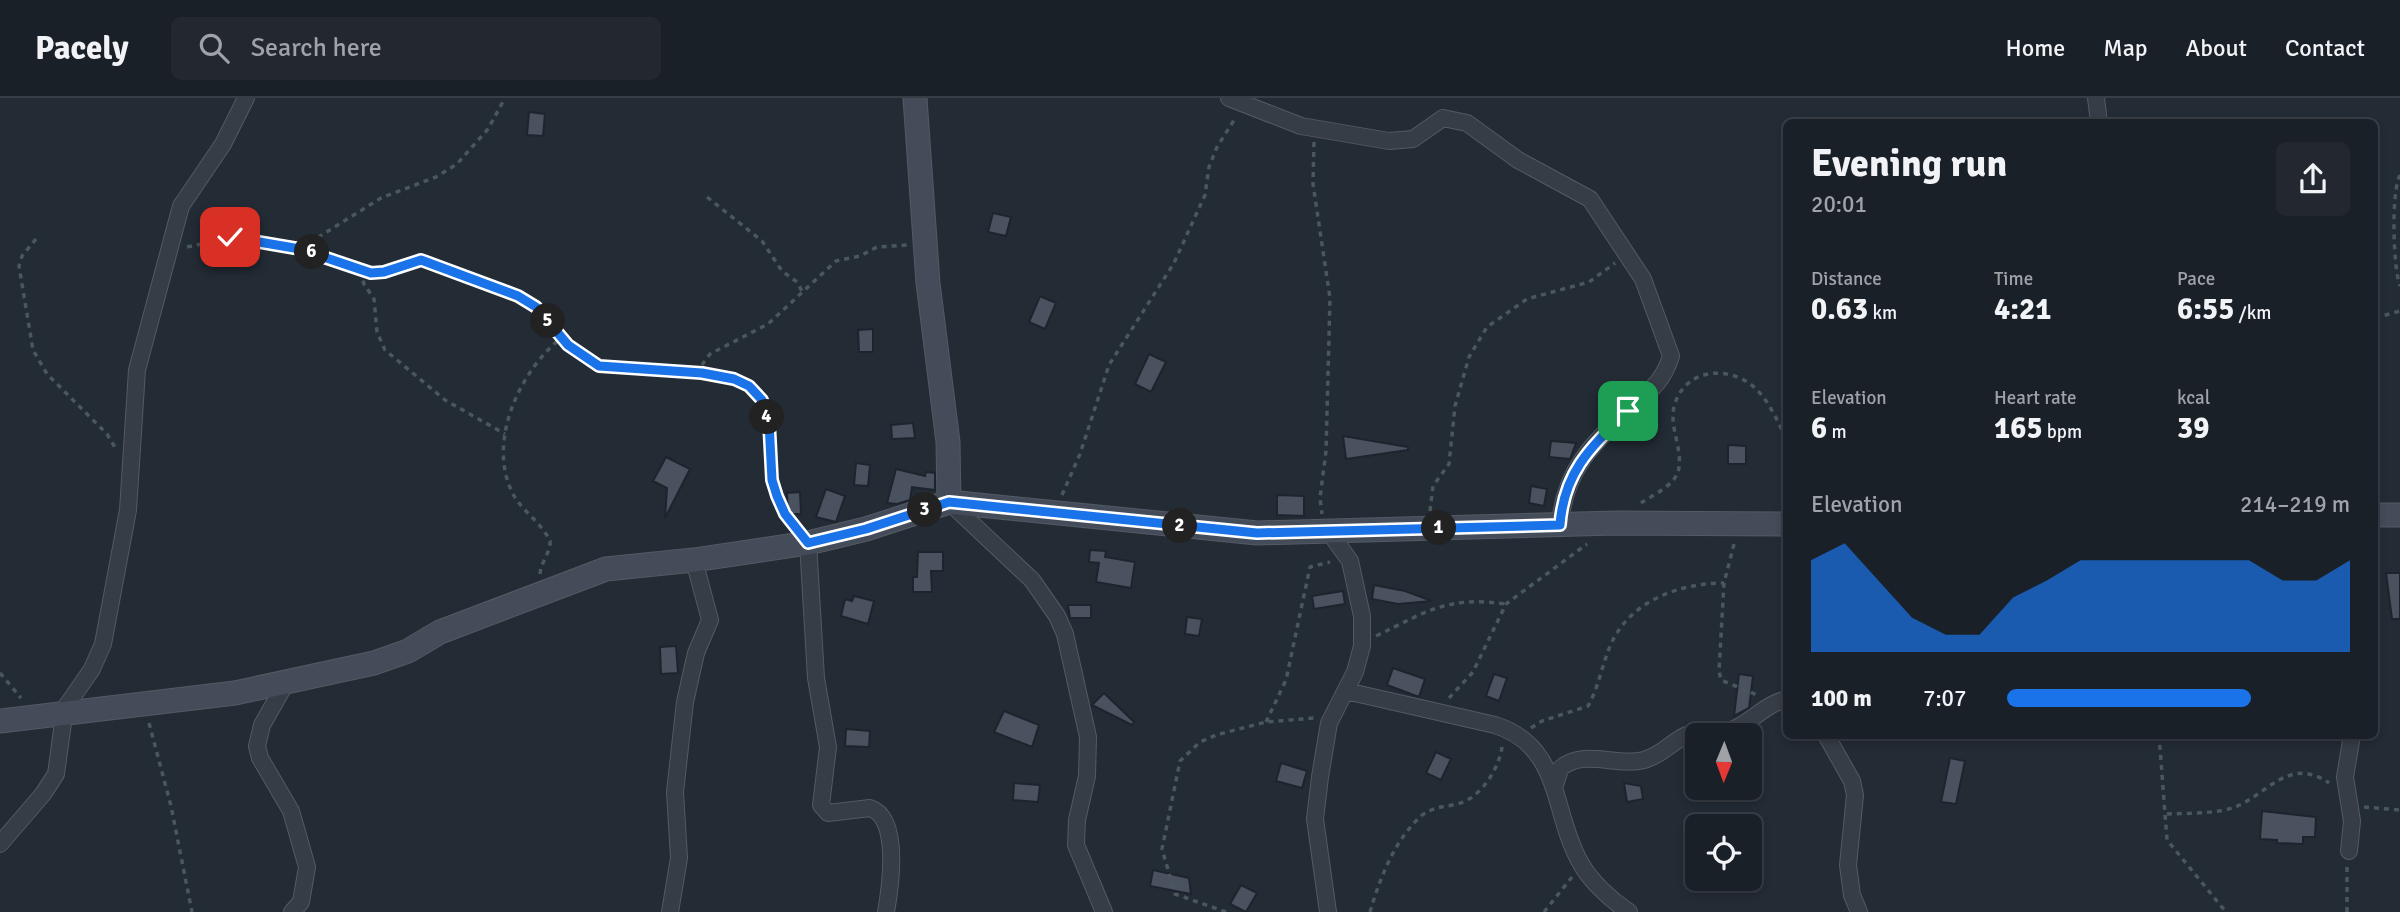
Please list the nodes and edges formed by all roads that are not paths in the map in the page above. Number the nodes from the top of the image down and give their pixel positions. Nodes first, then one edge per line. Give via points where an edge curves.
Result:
1 (246, 98) edge
2 (915, 98) edge
3 (2096, 98) edge
4 (1236, 102) edge
5 (2099, 119) edge
6 (949, 502) junction
7 (2378, 515) edge
8 (2400, 515) edge
9 (1783, 524) edge
10 (1560, 525) junction
11 (1327, 529) junction
12 (808, 543) junction
13 (694, 560) junction
14 (287, 681) junction
15 (1346, 691) junction
16 (1783, 700) edge
17 (63, 716) junction
18 (0, 721) edge
19 (1749, 723) edge
20 (1685, 735) edge
21 (1828, 739) edge
22 (2351, 739) edge
23 (1555, 785) junction
24 (0, 844) edge
25 (2348, 851) road end
26 (292, 912) edge
27 (670, 912) edge
28 (886, 912) edge
29 (1104, 912) edge
30 (1328, 912) edge
31 (1629, 912) edge
32 (1859, 912) edge

1 - 17 street via 223,144 181,206 137,370 122,552 103,644
2 - 6 street via 948,442
3 - 5 street
4 - 10 street via 1315,130 1403,142 1443,118 1467,123 1518,160 1590,199 1643,279 1671,356 1657,385 1596,442 1574,473 1564,490
6 - 11 street via 1257,533
6 - 12 street
6 - 29 street via 1032,580 1065,634 1088,737 1076,845
7 - 8 street
9 - 10 street
10 - 11 street
11 - 15 street via 1350,561 1362,616 1362,646
12 - 13 street
12 - 28 street via 816,678 828,747 821,805 828,813 870,808 880,815 893,865
13 - 14 street via 615,566 440,632 387,660
13 - 27 street via 710,621 693,661 685,702 675,792 679,858
14 - 17 street via 235,693
14 - 26 street via 262,725 257,746 290,811 307,867 301,902
15 - 23 street via 1511,731 1548,770
15 - 30 street via 1329,723 1315,819
16 - 19 street
17 - 18 street
17 - 24 street via 56,774
20 - 23 street via 1644,760 1574,760 1560,769
21 - 32 street via 1852,781 1855,796 1847,865
22 - 25 street via 2346,761
23 - 31 street via 1581,864

